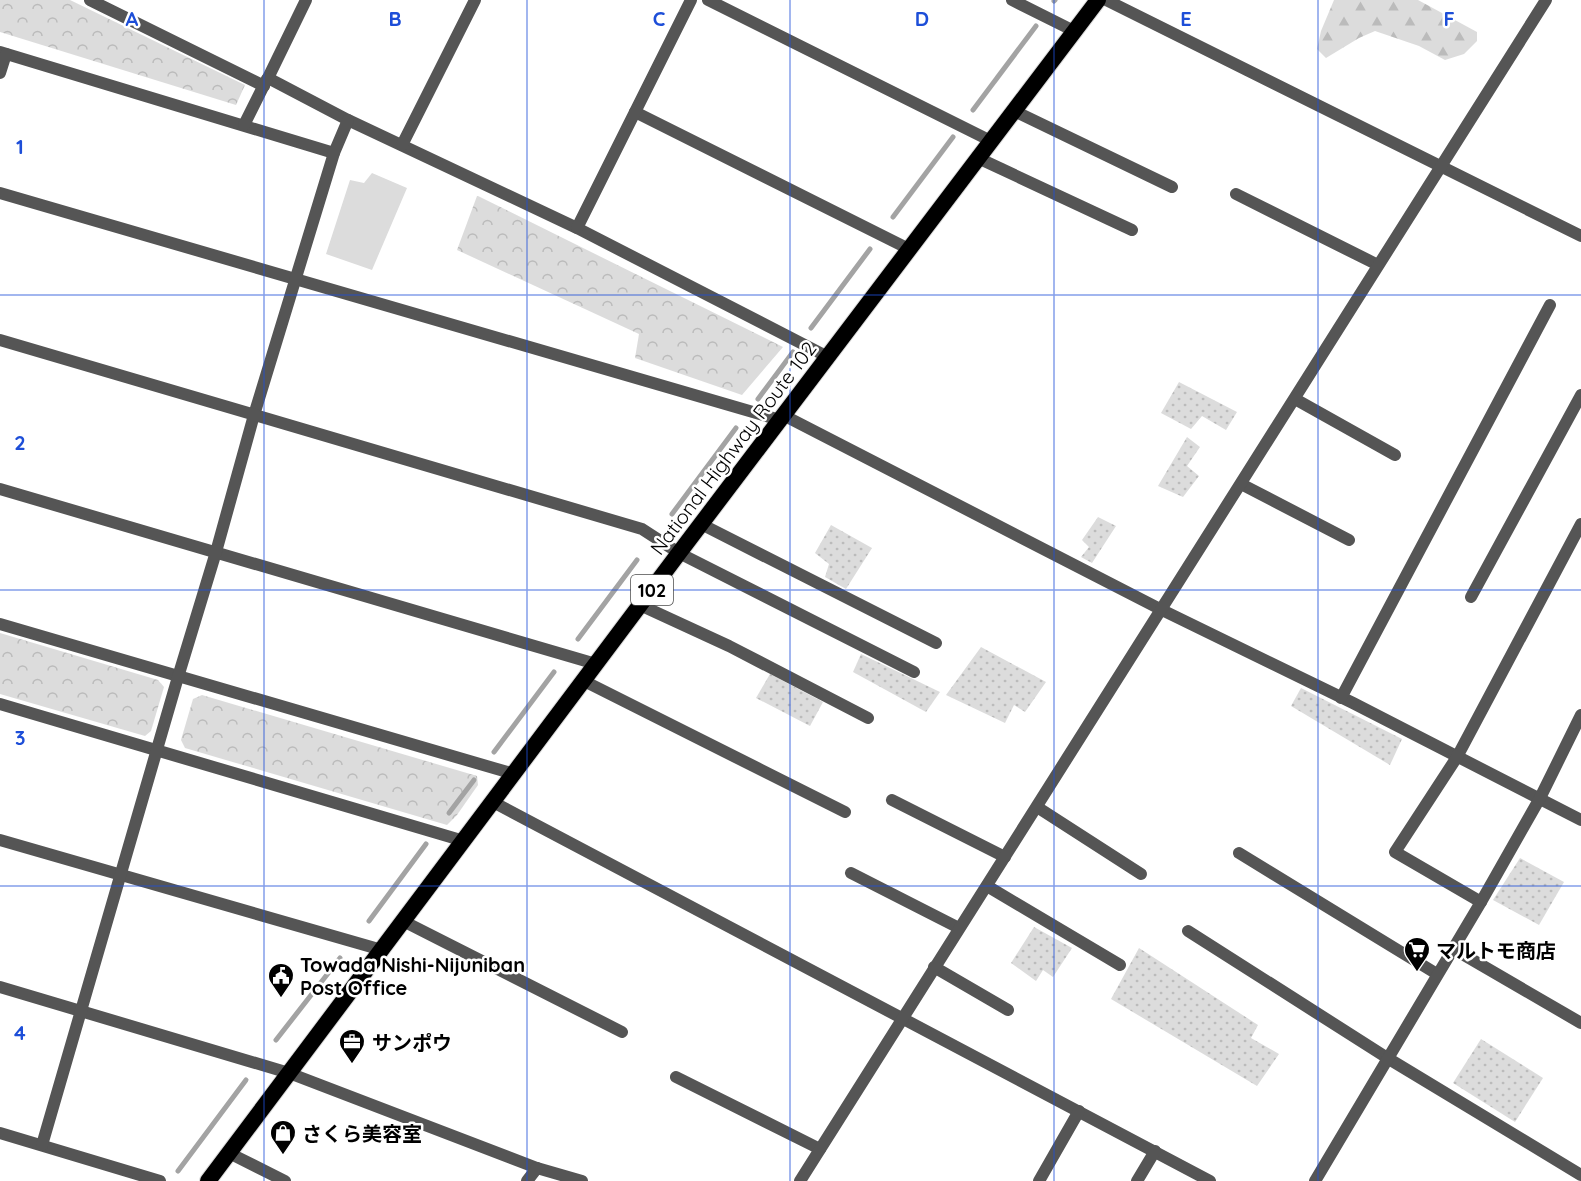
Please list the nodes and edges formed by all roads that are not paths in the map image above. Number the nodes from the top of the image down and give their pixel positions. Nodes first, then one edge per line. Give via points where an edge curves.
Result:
1 (90, 0) edge
2 (306, 0) edge
3 (475, 0) edge
4 (691, 0) edge
5 (708, 0) edge
6 (1098, 0) edge
7 (1106, 0) edge
8 (1546, 0) edge
9 (1021, 2) edge
10 (1074, 31) junction
11 (3, 53) edge
12 (0, 73) edge
13 (266, 82) junction
14 (1014, 111) junction
15 (635, 112) junction
16 (348, 120) junction
17 (244, 125) junction
18 (991, 141) junction
19 (402, 145) junction
20 (334, 153) junction
21 (978, 158) junction
22 (1441, 166) junction
23 (1172, 187) dead end
24 (0, 193) edge
25 (1236, 194) dead end
26 (577, 228) junction
27 (1132, 230) dead end
28 (1581, 236) edge
29 (909, 249) junction
30 (1378, 265) junction
31 (296, 278) junction
32 (1550, 305) dead end
33 (0, 340) edge
34 (828, 357) junction
35 (1581, 395) edge
36 (1295, 399) junction
37 (254, 415) junction
38 (782, 418) junction
39 (1395, 455) dead end
40 (1241, 484) junction
41 (0, 489) edge
42 (701, 524) junction
43 (1581, 524) edge
44 (1349, 540) dead end
45 (216, 552) junction
46 (679, 553) junction
47 (1471, 597) dead end
48 (640, 605) junction
49 (1162, 610) junction
50 (0, 624) edge
51 (936, 643) dead end
52 (596, 664) junction
53 (914, 672) dead end
54 (178, 677) junction
55 (584, 681) junction
56 (1341, 698) junction
57 (0, 704) edge
58 (1581, 715) edge
59 (868, 718) dead end
60 (158, 749) junction
61 (1457, 757) junction
62 (514, 774) junction
63 (1540, 798) junction
64 (892, 800) dead end
65 (493, 802) junction
66 (1037, 807) junction
67 (845, 812) dead end
68 (1581, 820) edge
69 (0, 840) edge
70 (464, 841) junction
71 (1239, 853) dead end
72 (1005, 857) junction
73 (851, 873) dead end
74 (1142, 874) dead end
75 (120, 875) junction
76 (987, 886) junction
77 (1481, 902) junction
78 (403, 921) junction
79 (959, 928) junction
80 (1188, 931) dead end
81 (1452, 948) junction
82 (382, 950) junction
83 (1120, 965) dead end
84 (934, 967) junction
85 (1437, 974) junction
86 (0, 987) edge
87 (82, 1010) junction
88 (1008, 1010) dead end
89 (903, 1019) junction
90 (1581, 1023) edge
91 (622, 1032) dead end
92 (1389, 1059) junction
93 (289, 1073) junction
94 (676, 1077) dead end
95 (1079, 1111) junction
96 (0, 1133) edge
97 (42, 1145) junction
98 (820, 1149) junction
99 (1155, 1151) junction
100 (229, 1153) junction
101 (537, 1168) junction
102 (1581, 1175) edge
103 (160, 1181) edge
104 (208, 1181) edge
105 (285, 1181) edge
106 (527, 1181) edge
107 (582, 1181) edge
108 (800, 1181) edge
109 (1039, 1181) edge
110 (1137, 1181) edge
111 (1210, 1181) edge
112 (1315, 1181) edge

1 - 13 street
2 - 13 street
3 - 19 street
4 - 15 street
5 - 18 street
6 - 10 highway, National Highway Route 102 / 102
7 - 22 street
8 - 22 street
9 - 10 street
10 - 14 highway, National Highway Route 102 / 102
11 - 12 street
11 - 17 street
13 - 16 street
13 - 17 street
14 - 18 highway, National Highway Route 102 / 102
14 - 23 street
15 - 26 street
15 - 29 street
16 - 19 street
16 - 20 street
17 - 20 street
18 - 21 highway, National Highway Route 102 / 102
19 - 26 street
20 - 31 street
21 - 27 street
21 - 29 highway, National Highway Route 102 / 102
22 - 28 street
22 - 30 street
24 - 31 street
25 - 30 street
26 - 34 street
29 - 34 highway, National Highway Route 102 / 102
30 - 36 street
31 - 37 street
31 - 38 street
32 - 56 street
33 - 37 street
34 - 38 highway, National Highway Route 102 / 102
35 - 47 street
36 - 39 street
36 - 40 street
37 - 45 street
37 - 46 street via 642,529
38 - 42 highway, National Highway Route 102 / 102
38 - 49 street
40 - 44 street
40 - 49 street
41 - 45 street
42 - 46 highway, National Highway Route 102 / 102
42 - 51 street
43 - 61 street
45 - 52 street
45 - 54 street
46 - 48 highway, National Highway Route 102 / 102
46 - 53 street
48 - 52 highway, National Highway Route 102 / 102
48 - 59 street
49 - 56 street
49 - 66 street
50 - 54 street
52 - 55 highway, National Highway Route 102 / 102
54 - 60 street
54 - 62 street
55 - 62 highway, National Highway Route 102 / 102
55 - 67 street
56 - 61 street
57 - 60 street
58 - 63 street
60 - 70 street
60 - 75 street
61 - 63 street
61 - 77 street via 1395,852
62 - 65 highway, National Highway Route 102 / 102
63 - 68 street
63 - 77 street
64 - 72 street
65 - 70 highway, National Highway Route 102 / 102
65 - 89 street
66 - 72 street
66 - 74 street
69 - 75 street
70 - 78 highway, National Highway Route 102 / 102
71 - 85 street
72 - 76 street
73 - 79 street
75 - 82 street
75 - 87 street
76 - 79 street
76 - 83 street
77 - 81 street
78 - 82 highway, National Highway Route 102 / 102
78 - 91 street
79 - 84 street
80 - 92 street
81 - 85 street
81 - 90 street
82 - 93 highway, National Highway Route 102 / 102
84 - 88 street
84 - 89 street
85 - 92 street
86 - 87 street
87 - 93 street
87 - 97 street
89 - 95 street
89 - 98 street
92 - 102 street
92 - 112 street
93 - 100 highway, National Highway Route 102 / 102
93 - 101 street
94 - 98 street
95 - 99 street
95 - 109 street
96 - 97 street
97 - 103 street
98 - 108 street
99 - 110 street
99 - 111 street
100 - 104 highway, National Highway Route 102 / 102
100 - 105 street
101 - 106 street
101 - 107 street

